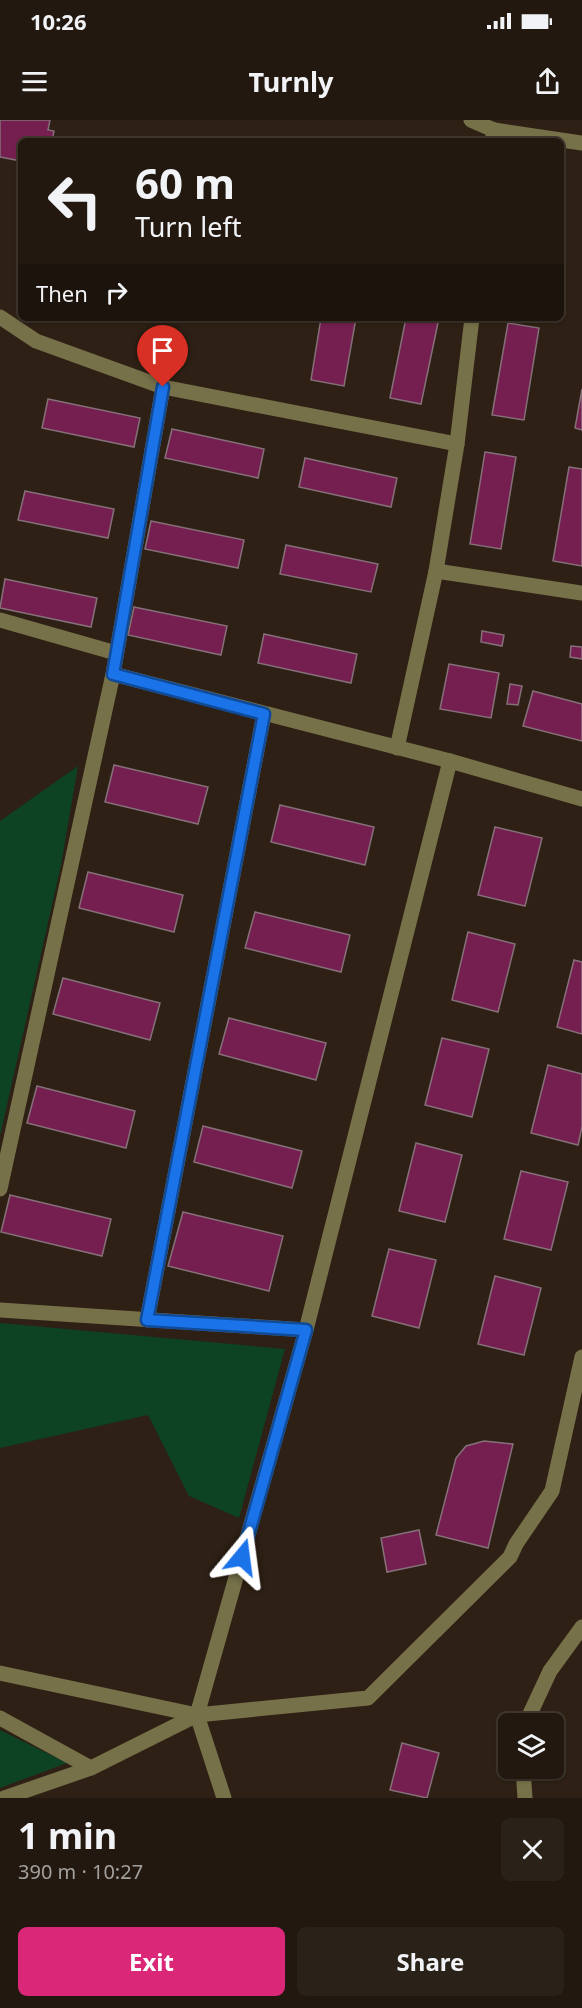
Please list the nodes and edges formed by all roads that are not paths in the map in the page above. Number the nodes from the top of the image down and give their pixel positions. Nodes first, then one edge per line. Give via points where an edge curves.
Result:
1 (471, 120) edge
2 (493, 136) edge
3 (518, 138) edge
4 (564, 142) edge
5 (582, 143) edge
6 (0, 317) edge
7 (472, 321) edge
8 (163, 387) junction
9 (457, 444) junction
10 (436, 571) junction
11 (582, 593) edge
12 (0, 620) edge
13 (116, 653) junction
14 (113, 674) junction
15 (264, 714) junction
16 (397, 748) junction
17 (450, 761) junction
18 (582, 799) edge
19 (0, 1189) edge
20 (0, 1311) edge
21 (147, 1320) junction
22 (306, 1330) junction
23 (582, 1357) edge
24 (582, 1627) edge
25 (0, 1674) edge
26 (530, 1713) edge
27 (197, 1715) junction
28 (0, 1718) edge
29 (91, 1768) junction
30 (524, 1779) edge
31 (4, 1798) edge
32 (224, 1798) edge
33 (525, 1798) edge

1 - 2 street
2 - 3 street
4 - 5 street
6 - 8 street via 36,341
7 - 9 street
8 - 9 street
8 - 13 street
9 - 10 street
10 - 11 street
10 - 16 street
12 - 13 street
13 - 14 street
14 - 15 street
14 - 19 street
15 - 16 street
15 - 21 street
16 - 17 street
17 - 18 street
17 - 22 street
20 - 21 street
21 - 22 street
22 - 27 street
23 - 27 street via 552,1491 510,1557 368,1698
24 - 26 street via 550,1671
25 - 27 street
27 - 29 street
27 - 32 street
28 - 29 street
29 - 31 street
30 - 33 street

